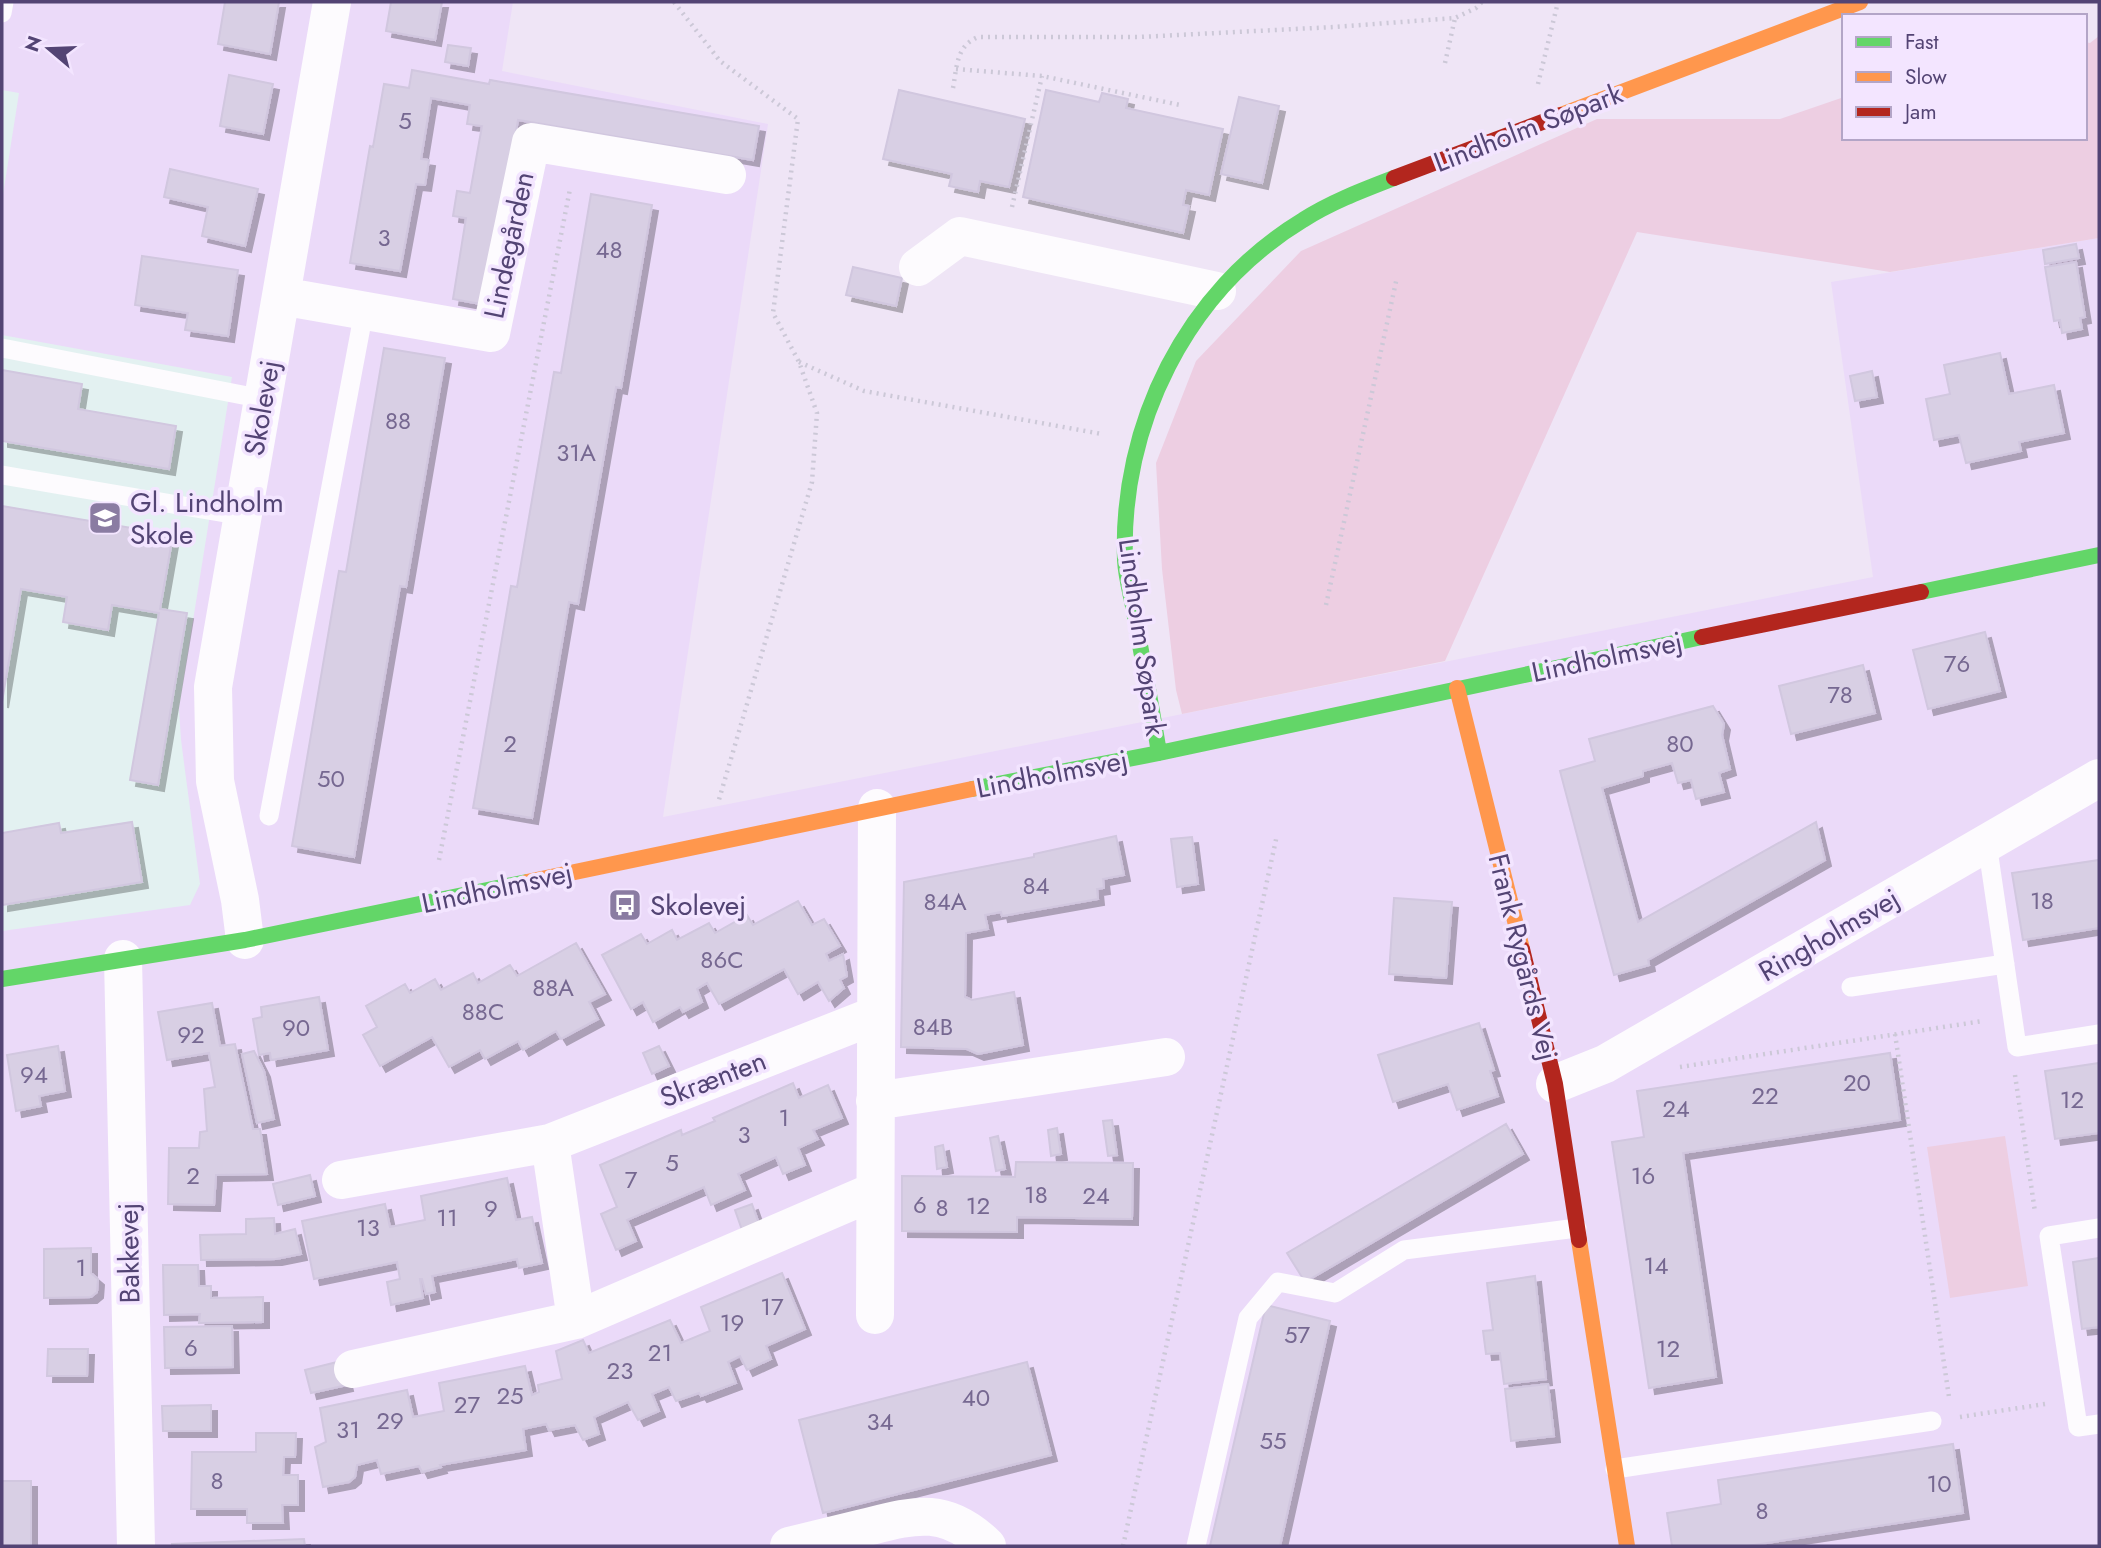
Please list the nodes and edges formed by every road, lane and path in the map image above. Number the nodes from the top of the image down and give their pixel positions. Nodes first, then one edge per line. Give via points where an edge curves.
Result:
1 (4, 2) edge
2 (332, 2) edge
3 (674, 2) edge
4 (1482, 2) edge
5 (1558, 2) edge
6 (1860, 2) edge
7 (2, 13) edge
8 (1455, 18) junction
9 (1445, 62) dead end
10 (956, 69) junction
11 (1042, 76) junction
12 (953, 88) dead end
13 (1180, 105) dead end
14 (1527, 129) junction
15 (578, 150) junction
16 (727, 175) dead end
17 (1003, 245) junction
18 (918, 267) dead end
19 (1397, 277) dead end
20 (1217, 291) junction
21 (281, 296) junction
22 (364, 311) junction
23 (2, 348) edge
24 (799, 362) junction
25 (263, 399) junction
26 (1138, 441) junction
27 (2, 475) edge
28 (243, 516) junction
29 (2099, 555) edge
30 (1326, 605) dead end
31 (1457, 688) junction
32 (1160, 752) junction
33 (2099, 778) edge
34 (877, 808) junction
35 (269, 816) dead end
36 (1277, 835) dead end
37 (1987, 843) junction
38 (706, 844) junction
39 (447, 899) junction
40 (245, 940) junction
41 (123, 959) junction
42 (2005, 964) junction
43 (2, 979) edge
44 (1851, 987) dead end
45 (876, 1015) junction
46 (2012, 1017) junction
47 (1895, 1034) junction
48 (2099, 1034) edge
49 (2017, 1047) junction
50 (1166, 1057) dead end
51 (1670, 1068) dead end
52 (1555, 1084) junction
53 (876, 1101) junction
54 (550, 1143) junction
55 (341, 1180) dead end
56 (875, 1191) junction
57 (1577, 1228) junction
58 (2099, 1228) edge
59 (2049, 1236) junction
60 (875, 1315) dead end
61 (576, 1320) junction
62 (353, 1369) dead end
63 (2074, 1400) junction
64 (1952, 1418) junction
65 (1932, 1421) joint
66 (2099, 1424) edge
67 (1615, 1469) junction
68 (136, 1546) edge
69 (789, 1546) edge
70 (987, 1546) edge
71 (1123, 1546) edge
72 (1196, 1546) edge
73 (1627, 1546) edge

1 - 7 lane
2 - 21 street, Skolevej
3 - 24 path via 720,61 798,119 773,313
4 - 8 path
5 - 14 path
6 - 14 street, Lindholm Søpark
8 - 9 path
8 - 10 path via 1139,37 978,37 960,50
10 - 11 path
10 - 12 path
11 - 13 path
11 - 17 path
14 - 20 street, Lindholm Søpark via 1355,193 1300,221
15 - 16 street, Lindegården
15 - 22 street, Lindegården via 531,142 491,333
15 - 39 path via 439,862
17 - 18 street via 960,236
17 - 20 street
19 - 30 path
20 - 26 street, Lindholm Søpark via 1184,335 1152,396
21 - 22 street, Lindegården
21 - 25 street, Skolevej
22 - 35 lane
23 - 25 lane
24 - 26 path via 864,391
24 - 38 path via 817,413 812,482
25 - 28 street, Skolevej
26 - 32 street, Lindholm Søpark via 1126,501 1125,561
27 - 28 lane
28 - 40 street, Skolevej via 213,687 215,781
29 - 31 street, Lindholmsvej
31 - 32 street, Lindholmsvej
31 - 52 street, Frank Rygårds Vej
32 - 34 street, Lindholmsvej
33 - 37 street, Ringholmsvej
34 - 38 street, Lindholmsvej
34 - 45 street
36 - 71 path
37 - 42 lane
37 - 52 street, Ringholmsvej via 1605,1065
38 - 39 street, Lindholmsvej
39 - 40 street, Lindholmsvej
40 - 41 street, Lindholmsvej
41 - 43 street, Lindholmsvej
41 - 68 street, Bakkevej
42 - 44 lane
42 - 46 lane
45 - 53 street
45 - 54 street, Skrænten
46 - 47 path
46 - 49 lane
47 - 51 path
47 - 64 path
48 - 49 lane
49 - 59 path via 2014,1072 2039,1234
50 - 53 street
52 - 57 street, Frank Rygårds Vej
53 - 56 street
54 - 55 street, Skrænten
54 - 61 street
56 - 60 street
56 - 61 street
57 - 67 street, Frank Rygårds Vej
57 - 72 lane via 1404,1250 1335,1293 1278,1282 1248,1318
58 - 59 lane
59 - 63 lane
61 - 62 street
63 - 64 path
63 - 66 lane via 2078,1427
64 - 65 path
65 - 67 lane
67 - 73 street, Frank Rygårds Vej
69 - 70 street via 913,1515 945,1519 970,1529

